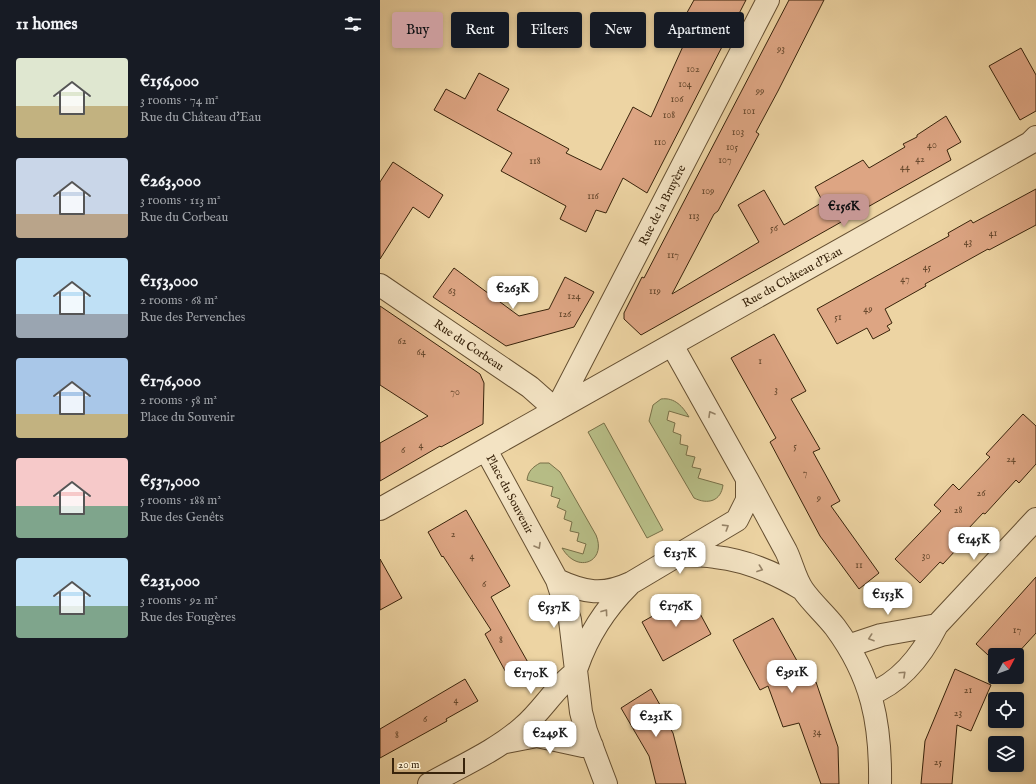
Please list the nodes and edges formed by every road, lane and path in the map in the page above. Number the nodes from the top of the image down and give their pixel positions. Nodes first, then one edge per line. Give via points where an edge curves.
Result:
1 (768, 0) edge
2 (1036, 137) edge
3 (380, 285) edge
4 (672, 345) junction
5 (556, 410) junction
6 (486, 450) junction
7 (747, 479) junction
8 (380, 510) edge
9 (1036, 519) edge
10 (681, 555) junction
11 (557, 580) junction
12 (631, 583) junction
13 (802, 589) junction
14 (937, 625) junction
15 (848, 646) junction
16 (576, 672) junction
17 (870, 694) junction
18 (503, 743) junction
19 (592, 746) junction
20 (429, 784) edge
21 (606, 784) edge
22 (880, 784) edge

1 - 5 street, Rue de la Bruyère
2 - 4 street, Rue du Château d'Eau via 1030,143
3 - 5 street, Rue du Corbeau via 530,387
4 - 5 street, Place du Souvenir
7 -> 4 street
5 - 6 street, Place du Souvenir
6 - 8 street
6 -> 11 street, Place du Souvenir
10 -> 7 street via 737,520 746,500
7 - 13 street via 785,550
9 - 14 street
10 - 12 street
10 -> 13 street via 717,557 743,563
11 - 12 street via 586,592 617,590
11 - 16 street, Place du Souvenir via 570,620
16 -> 12 street via 583,650 595,627
13 - 15 street
14 -> 15 street via 881,635
17 -> 14 street via 882,690 909,668 928,644
15 - 17 street
16 - 18 street via 561,684 524,726
16 - 19 street, Place du Souvenir via 581,712
17 - 22 street via 879,737
18 - 19 street via 537,736
18 - 20 street
19 - 21 street, Place du Souvenir

